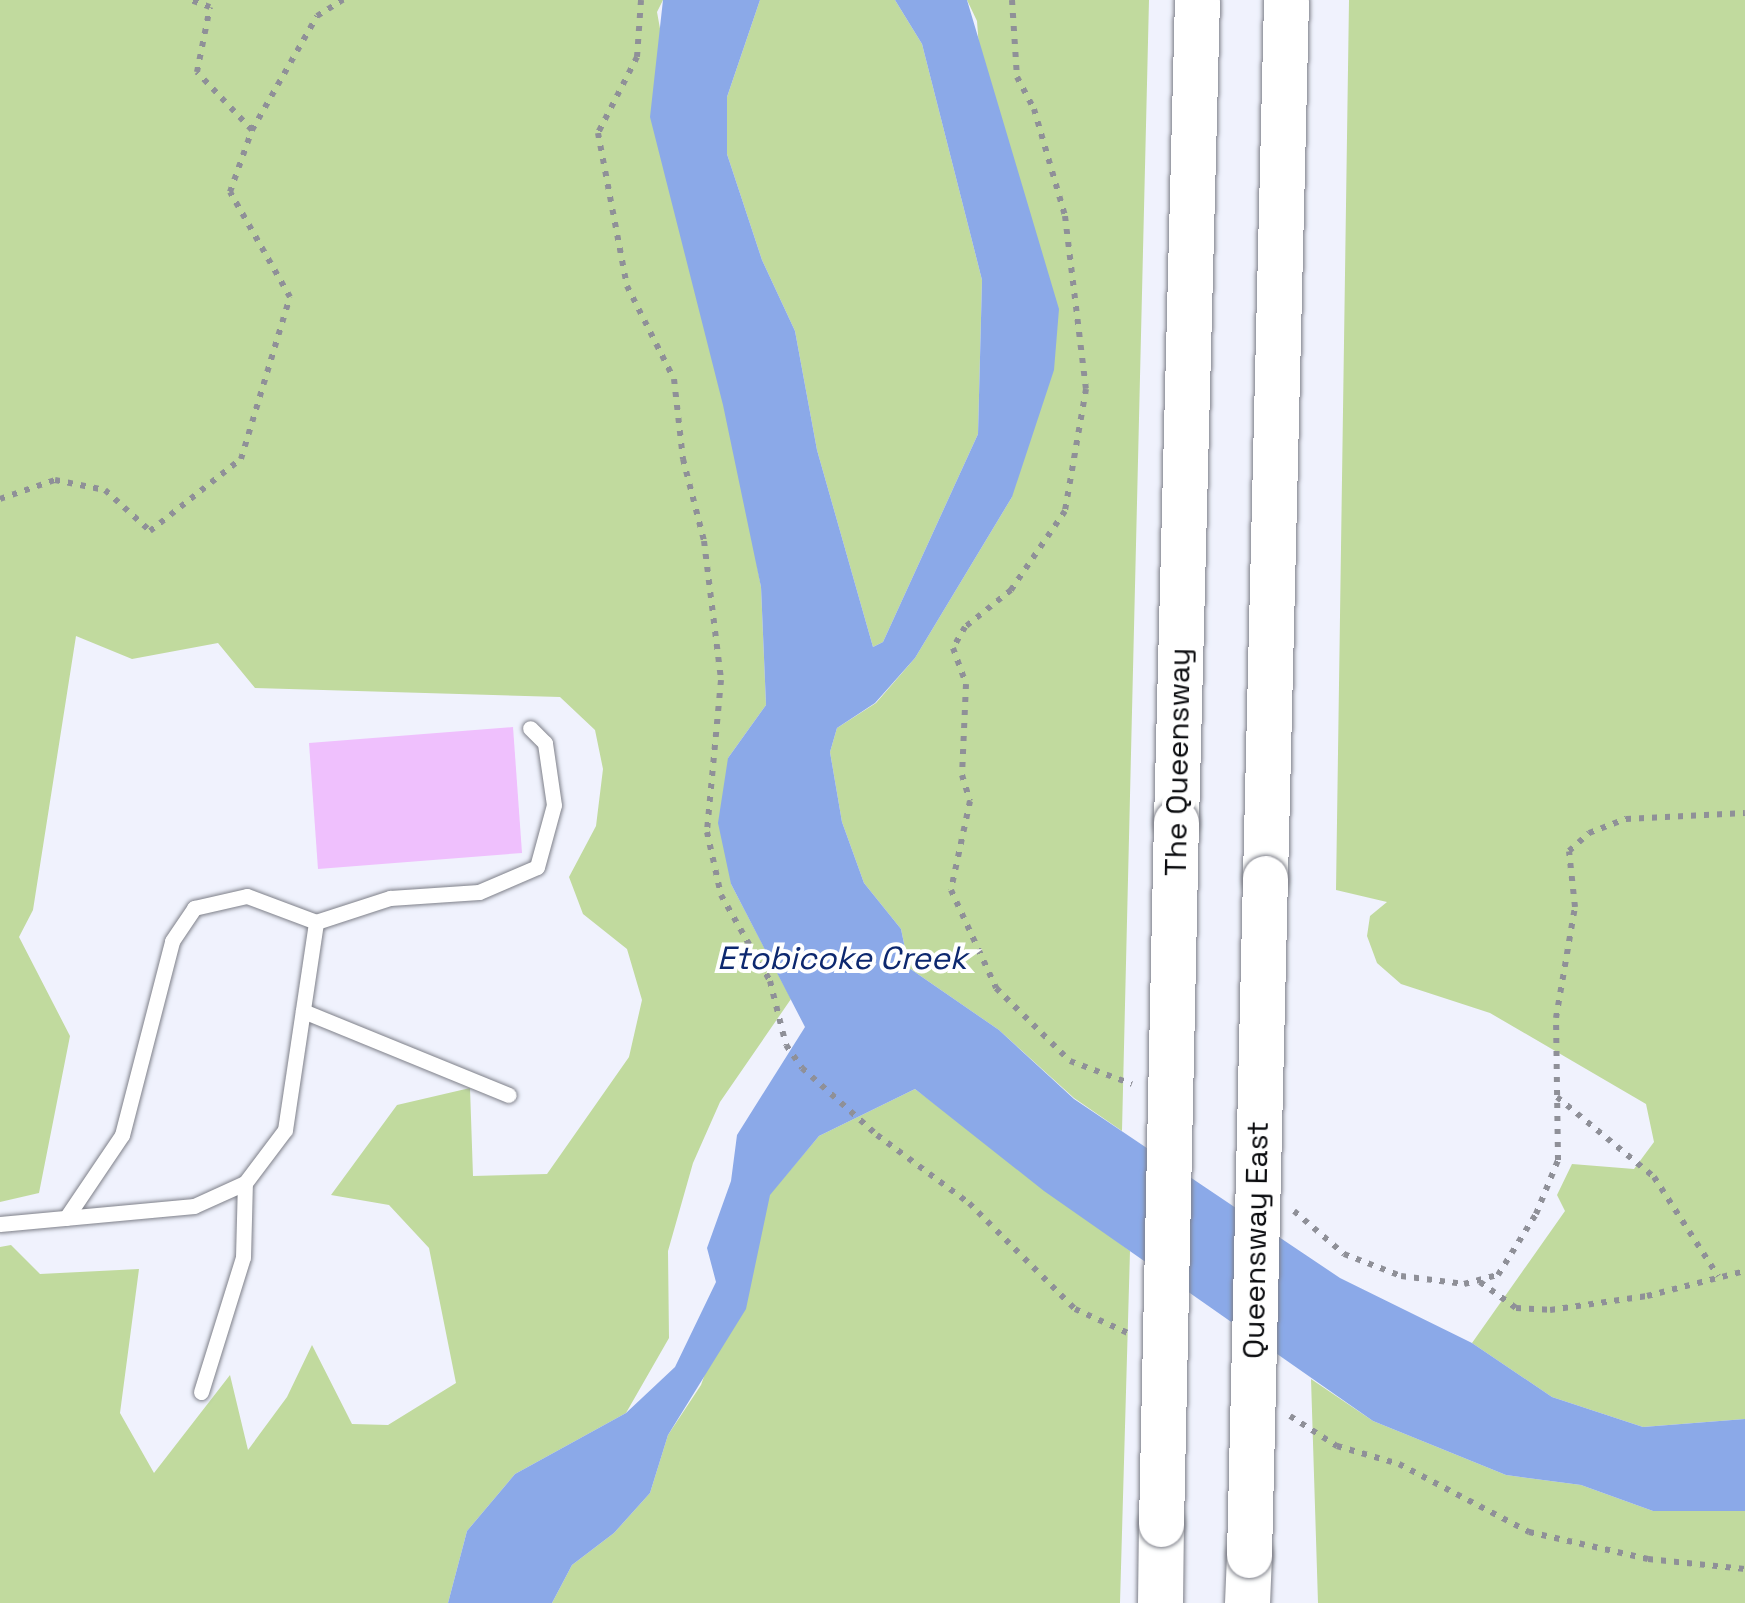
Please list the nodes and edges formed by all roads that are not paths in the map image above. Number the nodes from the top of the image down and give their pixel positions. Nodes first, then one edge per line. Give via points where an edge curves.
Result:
1 (1197, 0) edge
2 (1286, 0) edge
3 (530, 728) dead end
4 (316, 922) junction
5 (303, 1012) junction
6 (509, 1095) dead end
7 (245, 1184) junction
8 (66, 1218) junction
9 (0, 1224) edge
10 (201, 1392) dead end
11 (1160, 1603) edge
12 (1247, 1603) edge

1 - 11 main road, The Queensway, bridge
2 - 12 main road, Queensway East, bridge
3 - 4 lane via 545,743 554,805 537,867 479,892 390,898
4 - 5 lane
4 - 8 lane via 247,896 194,908 172,941 122,1135
5 - 6 lane
5 - 7 lane via 285,1130
7 - 8 lane via 194,1206
7 - 10 lane via 243,1257
8 - 9 lane

